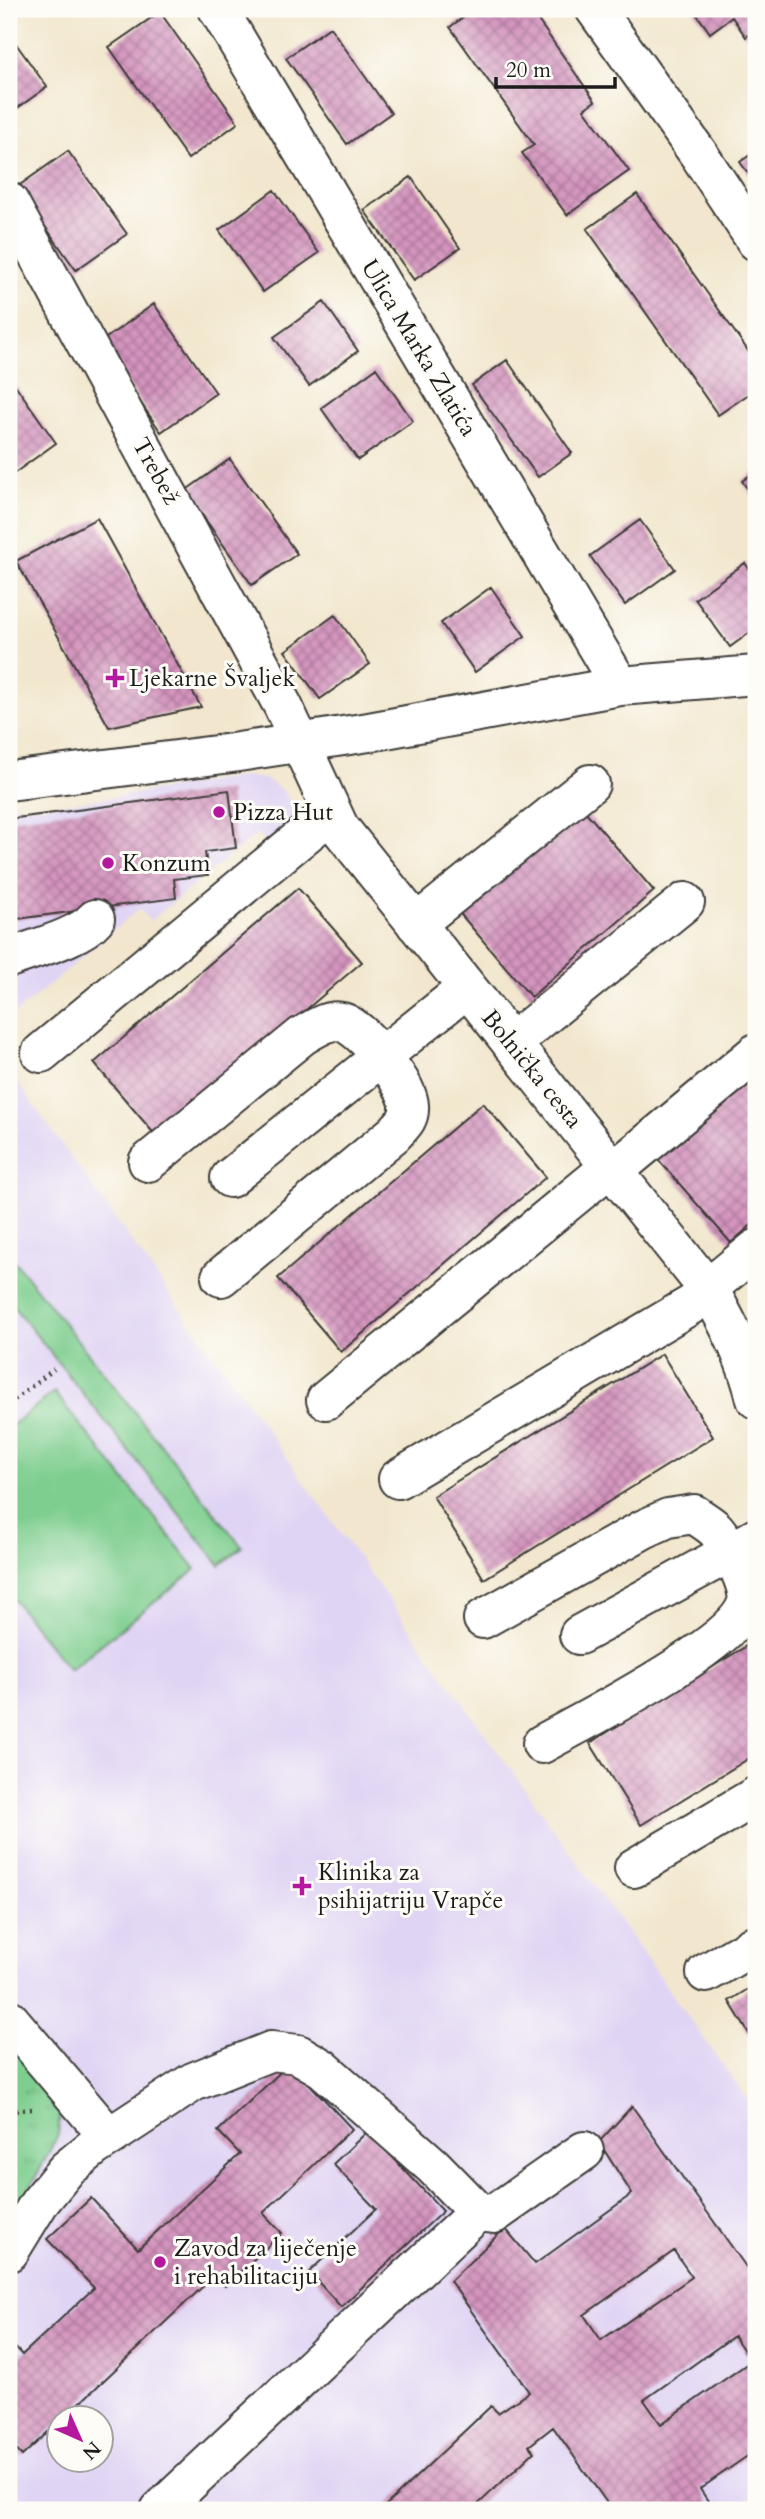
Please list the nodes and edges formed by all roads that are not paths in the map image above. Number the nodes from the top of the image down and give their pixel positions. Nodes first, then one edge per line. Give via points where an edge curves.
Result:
1 (218, 9) edge
2 (595, 9) edge
3 (9, 202) edge
4 (756, 241) edge
5 (756, 675) edge
6 (620, 686) junction
7 (302, 742) junction
8 (9, 781) edge
9 (590, 784) dead end
10 (331, 813) junction
11 (685, 902) dead end
12 (95, 919) dead end
13 (416, 924) junction
14 (9, 958) edge
15 (467, 988) junction
16 (511, 1043) junction
17 (41, 1053) dead end
18 (756, 1053) edge
19 (380, 1057) junction
20 (148, 1162) dead end
21 (612, 1169) junction
22 (230, 1178) dead end
23 (756, 1249) edge
24 (221, 1277) dead end
25 (709, 1291) junction
26 (756, 1399) edge
27 (326, 1400) dead end
28 (398, 1479) dead end
29 (743, 1546) edge
30 (483, 1619) dead end
31 (579, 1635) dead end
32 (542, 1744) dead end
33 (756, 1796) edge
34 (634, 1868) dead end
35 (756, 1944) edge
36 (706, 1973) dead end
37 (9, 2018) edge
38 (109, 2137) junction
39 (584, 2151) dead end
40 (478, 2212) junction
41 (9, 2252) edge
42 (160, 2510) edge

1 - 6 street, Ulica Marka Zlatića
2 - 4 street
3 - 7 street, Trebež
5 - 6 street
6 - 7 street
7 - 8 street
7 - 10 street, Bolnička cesta
9 - 13 street
10 - 13 street, Bolnička cesta
10 - 17 street
11 - 16 street
12 - 14 street via 66,936
13 - 15 street, Bolnička cesta
15 - 16 street, Bolnička cesta
15 - 19 street
16 - 21 street, Bolnička cesta
18 - 21 street
19 - 20 street via 355,1028 341,1021 324,1024 302,1036
19 - 22 street
19 - 24 street via 404,1087 410,1103 408,1119
21 - 25 street, Bolnička cesta
21 - 27 street
23 - 25 street
25 - 26 street, Bolnička cesta via 745,1361
25 - 28 street
29 - 30 street via 694,1514 668,1518
29 - 31 street
29 - 32 street via 747,1605 733,1626 697,1656
33 - 34 street
35 - 36 street
37 - 38 street
38 - 40 street via 193,2082 271,2051 298,2054 322,2068
38 - 41 street via 66,2171 39,2203
39 - 40 street via 494,2214
40 - 42 street

